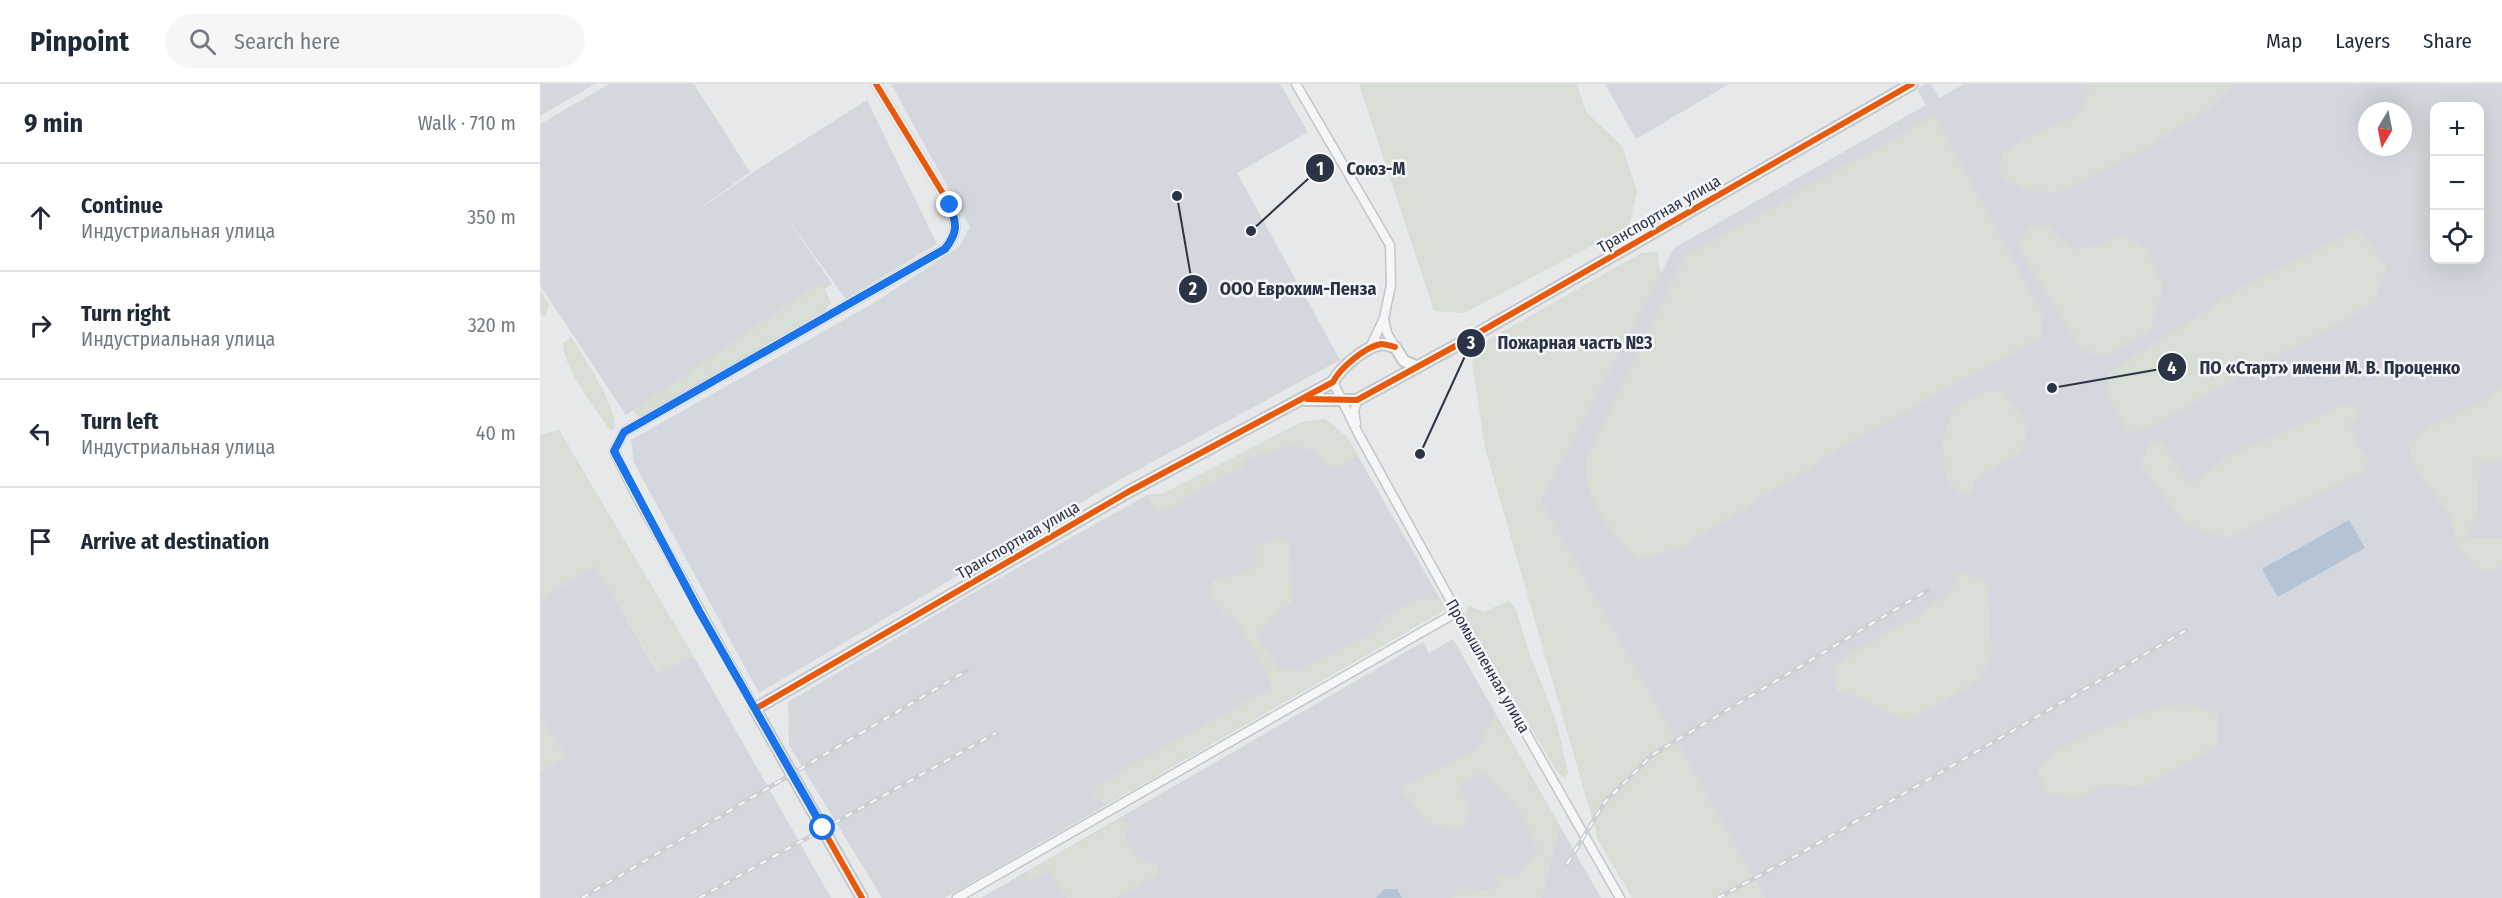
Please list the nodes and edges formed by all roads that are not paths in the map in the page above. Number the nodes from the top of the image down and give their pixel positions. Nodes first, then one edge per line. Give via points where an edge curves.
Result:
1 (876, 84) edge
2 (1296, 84) edge
3 (1911, 85) edge
4 (1384, 318) junction
5 (1395, 347) junction
6 (1370, 348) junction
7 (1404, 362) junction
8 (1418, 367) junction
9 (1400, 377) junction
10 (1333, 382) junction
11 (1341, 399) junction
12 (1298, 400) junction
13 (1357, 400) junction
14 (1358, 432) junction
15 (1457, 612) junction
16 (755, 709) junction
17 (862, 898) edge
18 (957, 898) edge
19 (1620, 898) edge

1 - 16 street via 950,205 955,220 954,237 945,249 624,432 614,451
2 - 4 street via 1390,245 1391,285
3 - 8 street, Транспортная улица
4 - 5 street
4 - 6 street
5 - 6 street via 1383,344
5 - 7 street
6 - 10 street, Транспортная улица via 1337,374
7 - 8 street
7 - 9 street
8 - 9 street, Транспортная улица
9 - 13 street, Транспортная улица
10 - 11 street, Промышленная улица
10 - 12 street, Транспортная улица
11 - 12 street
11 - 13 street
11 - 14 street, Промышленная улица
12 - 16 street, Транспортная улица via 1128,492
13 - 14 street via 1354,412
14 - 15 street, Промышленная улица
15 - 18 street
15 - 19 street, Промышленная улица
16 - 17 street

